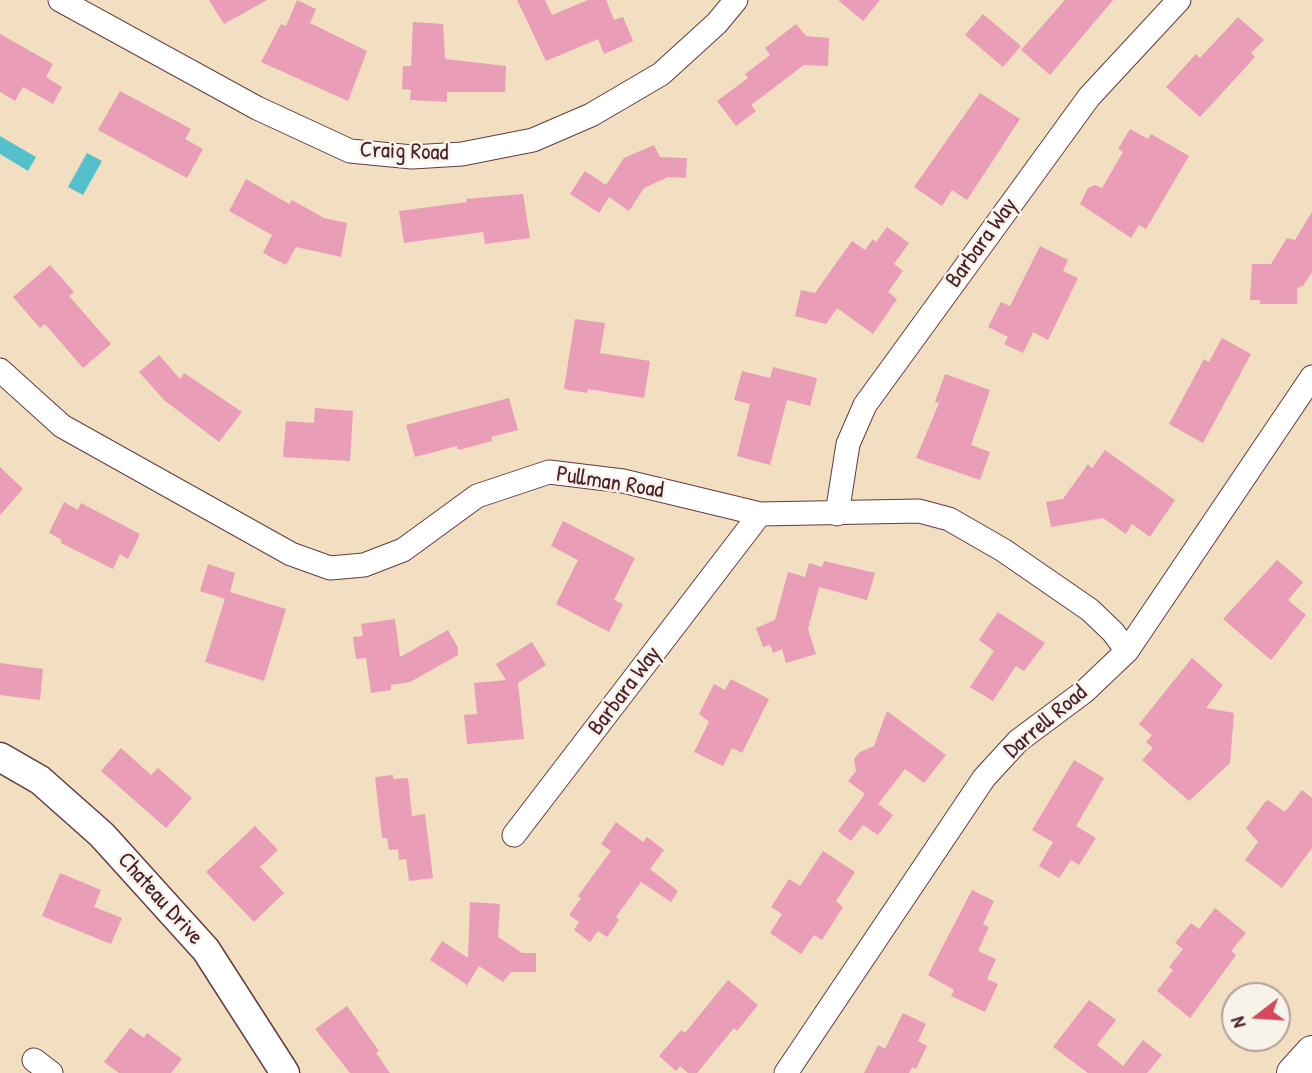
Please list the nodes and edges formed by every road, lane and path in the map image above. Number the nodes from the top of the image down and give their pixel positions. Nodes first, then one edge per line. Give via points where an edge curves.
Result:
1 (60, 0) edge
2 (736, 0) edge
3 (1179, 0) edge
4 (0, 370) edge
5 (1312, 377) edge
6 (760, 514) junction
7 (837, 514) junction
8 (1127, 651) junction
9 (0, 757) edge
10 (514, 835) dead end
11 (1312, 1052) edge
12 (285, 1073) edge
13 (786, 1073) edge
14 (1293, 1073) edge

1 - 2 street, Craig Road via 257,108 350,151 412,157 462,154 533,140 592,116 661,74
3 - 7 street, Barbara Way via 1088,97 865,405 848,443
4 - 6 street, Pullman Road via 62,426 292,554 330,568 364,565 403,550 477,496 549,472 623,481
5 - 8 street, Darrell Road
6 - 7 street, Pullman Road
6 - 10 street, Barbara Way
7 - 8 street, Pullman Road via 919,511 949,519 1090,610
8 - 13 street, Darrell Road via 1085,691 1018,741 984,778
9 - 12 street, Chateau Drive via 40,779 102,835 206,950
11 - 14 main road

